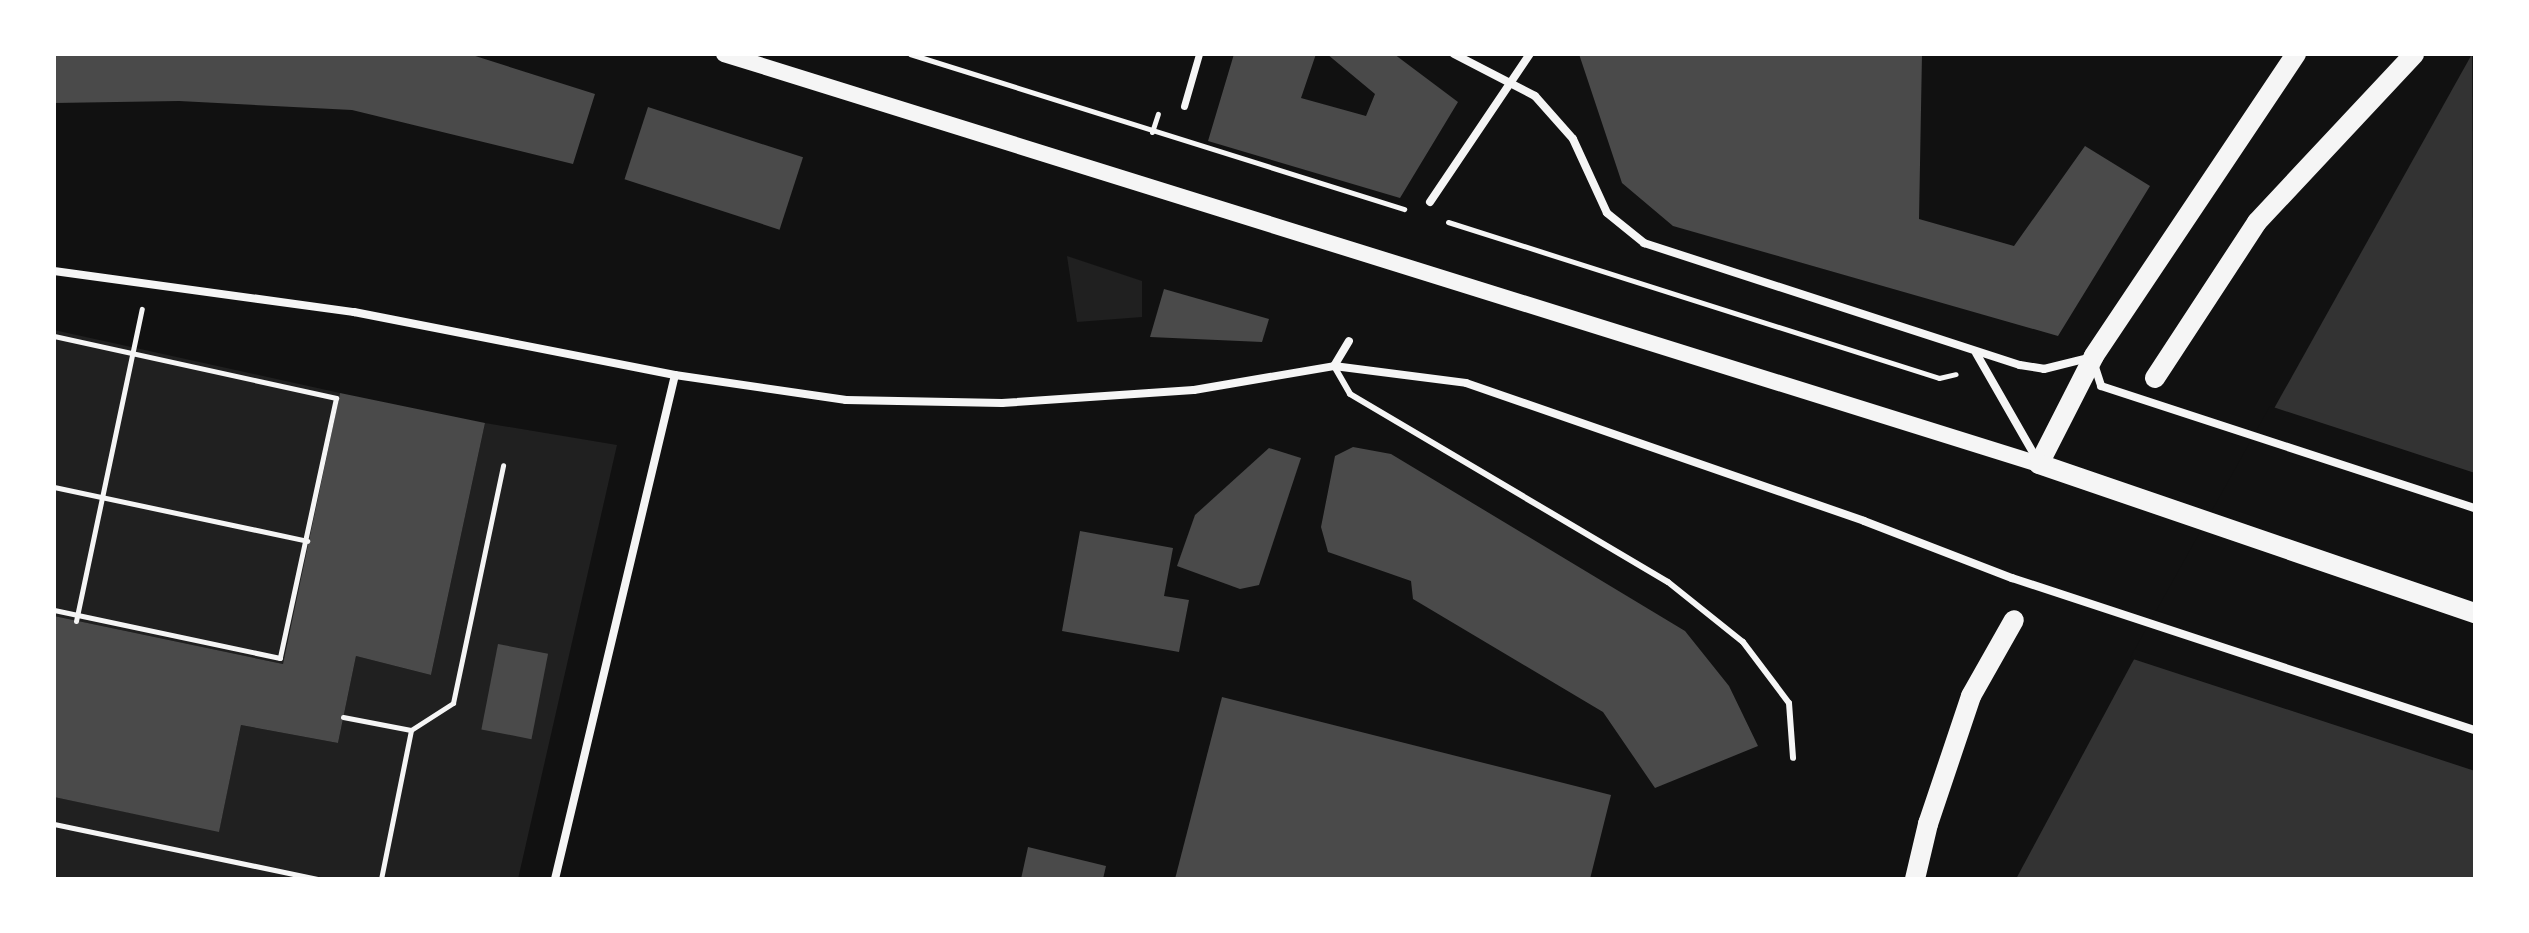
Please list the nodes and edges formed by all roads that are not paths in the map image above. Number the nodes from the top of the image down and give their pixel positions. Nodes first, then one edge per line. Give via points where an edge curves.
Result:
1 (724, 54) edge
2 (1199, 54) edge
3 (1454, 54) edge
4 (1530, 54) edge
5 (2296, 54) edge
6 (2414, 54) edge
7 (1510, 81) junction
8 (1184, 106) dead end
9 (1430, 202) dead end
10 (54, 271) edge
11 (1349, 341) dead end
12 (1976, 353) junction
13 (2094, 356) junction
14 (1334, 366) junction
15 (675, 375) junction
16 (2155, 378) dead end
17 (2039, 464) junction
18 (2475, 508) edge
19 (2475, 613) edge
20 (2014, 620) dead end
21 (2475, 730) edge
22 (1793, 758) dead end
23 (555, 879) edge
24 (1915, 879) edge

1 - 17 main road
2 - 8 street
3 - 7 street
4 - 7 street
5 - 13 main road
6 - 16 main road via 2257,222
7 - 9 street
7 - 12 street via 1535,96 1573,139 1607,213 1644,243
10 - 15 street via 354,312
11 - 14 street
12 - 13 street via 2044,369
12 - 17 street
13 - 17 main road
13 - 18 street via 2101,386
14 - 15 street via 1194,390 1002,403 846,400
14 - 21 street via 1466,383 2012,578
14 - 22 lane via 1350,394 1668,582 1743,642 1789,703
15 - 23 street
17 - 19 main road
20 - 24 main road via 1971,696

